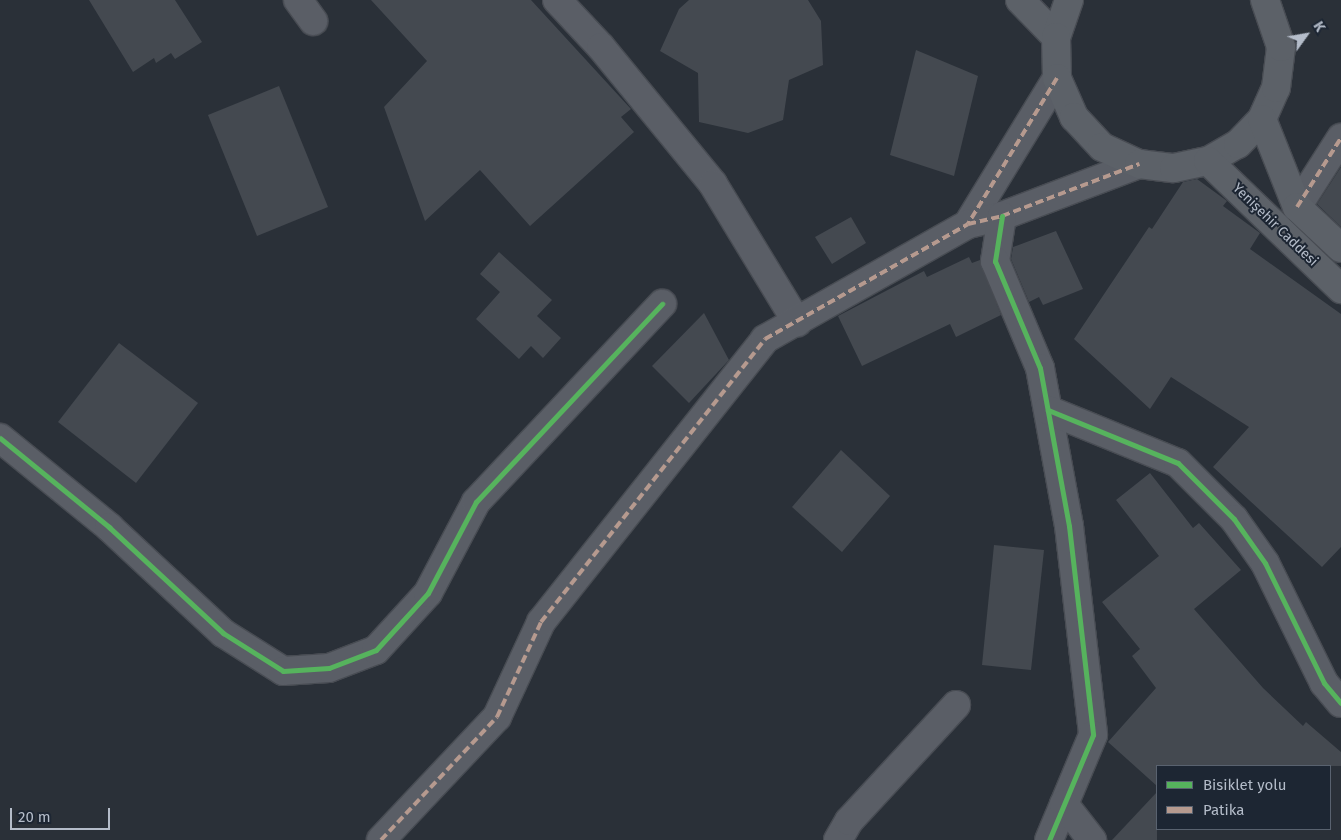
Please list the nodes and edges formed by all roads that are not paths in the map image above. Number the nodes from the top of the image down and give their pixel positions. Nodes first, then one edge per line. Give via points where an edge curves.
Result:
1 (556, 0) edge
2 (1020, 0) edge
3 (1069, 0) edge
4 (1270, 2) edge
5 (1056, 37) junction
6 (1057, 78) junction
7 (1262, 119) junction
8 (1341, 138) edge
9 (1208, 161) junction
10 (1139, 164) junction
11 (1297, 207) junction
12 (1002, 216) junction
13 (968, 224) junction
14 (1341, 248) edge
15 (1341, 289) edge
16 (662, 304) dead end
17 (797, 322) junction
18 (1048, 410) junction
19 (0, 438) edge
20 (1341, 703) edge
21 (956, 705) dead end
22 (1064, 804) junction
23 (381, 840) edge
24 (838, 840) edge
25 (1049, 840) edge
26 (1092, 840) edge

1 - 17 street via 601,47 713,184
2 - 5 main road
3 - 5 main road
4 - 7 main road via 1281,47 1276,88
5 - 6 main road
6 - 10 main road via 1074,117 1102,147
6 - 13 street
7 - 9 main road via 1238,144
7 - 11 main road, Yenişehir Caddesi
8 - 11 street
9 - 10 main road via 1174,168
9 - 15 main road, Yenişehir Caddesi
10 - 12 street
11 - 14 main road, Yenişehir Caddesi
12 - 13 street
12 - 18 street via 995,262 1040,368
13 - 17 street
16 - 19 street via 476,502 428,593 376,650 329,668 283,670 223,633 109,527
17 - 23 street via 765,339 541,622 497,717
18 - 20 street via 1178,464 1234,518 1265,563 1324,683
18 - 22 street via 1069,526 1094,735
21 - 24 street via 849,822
22 - 25 street
22 - 26 street

